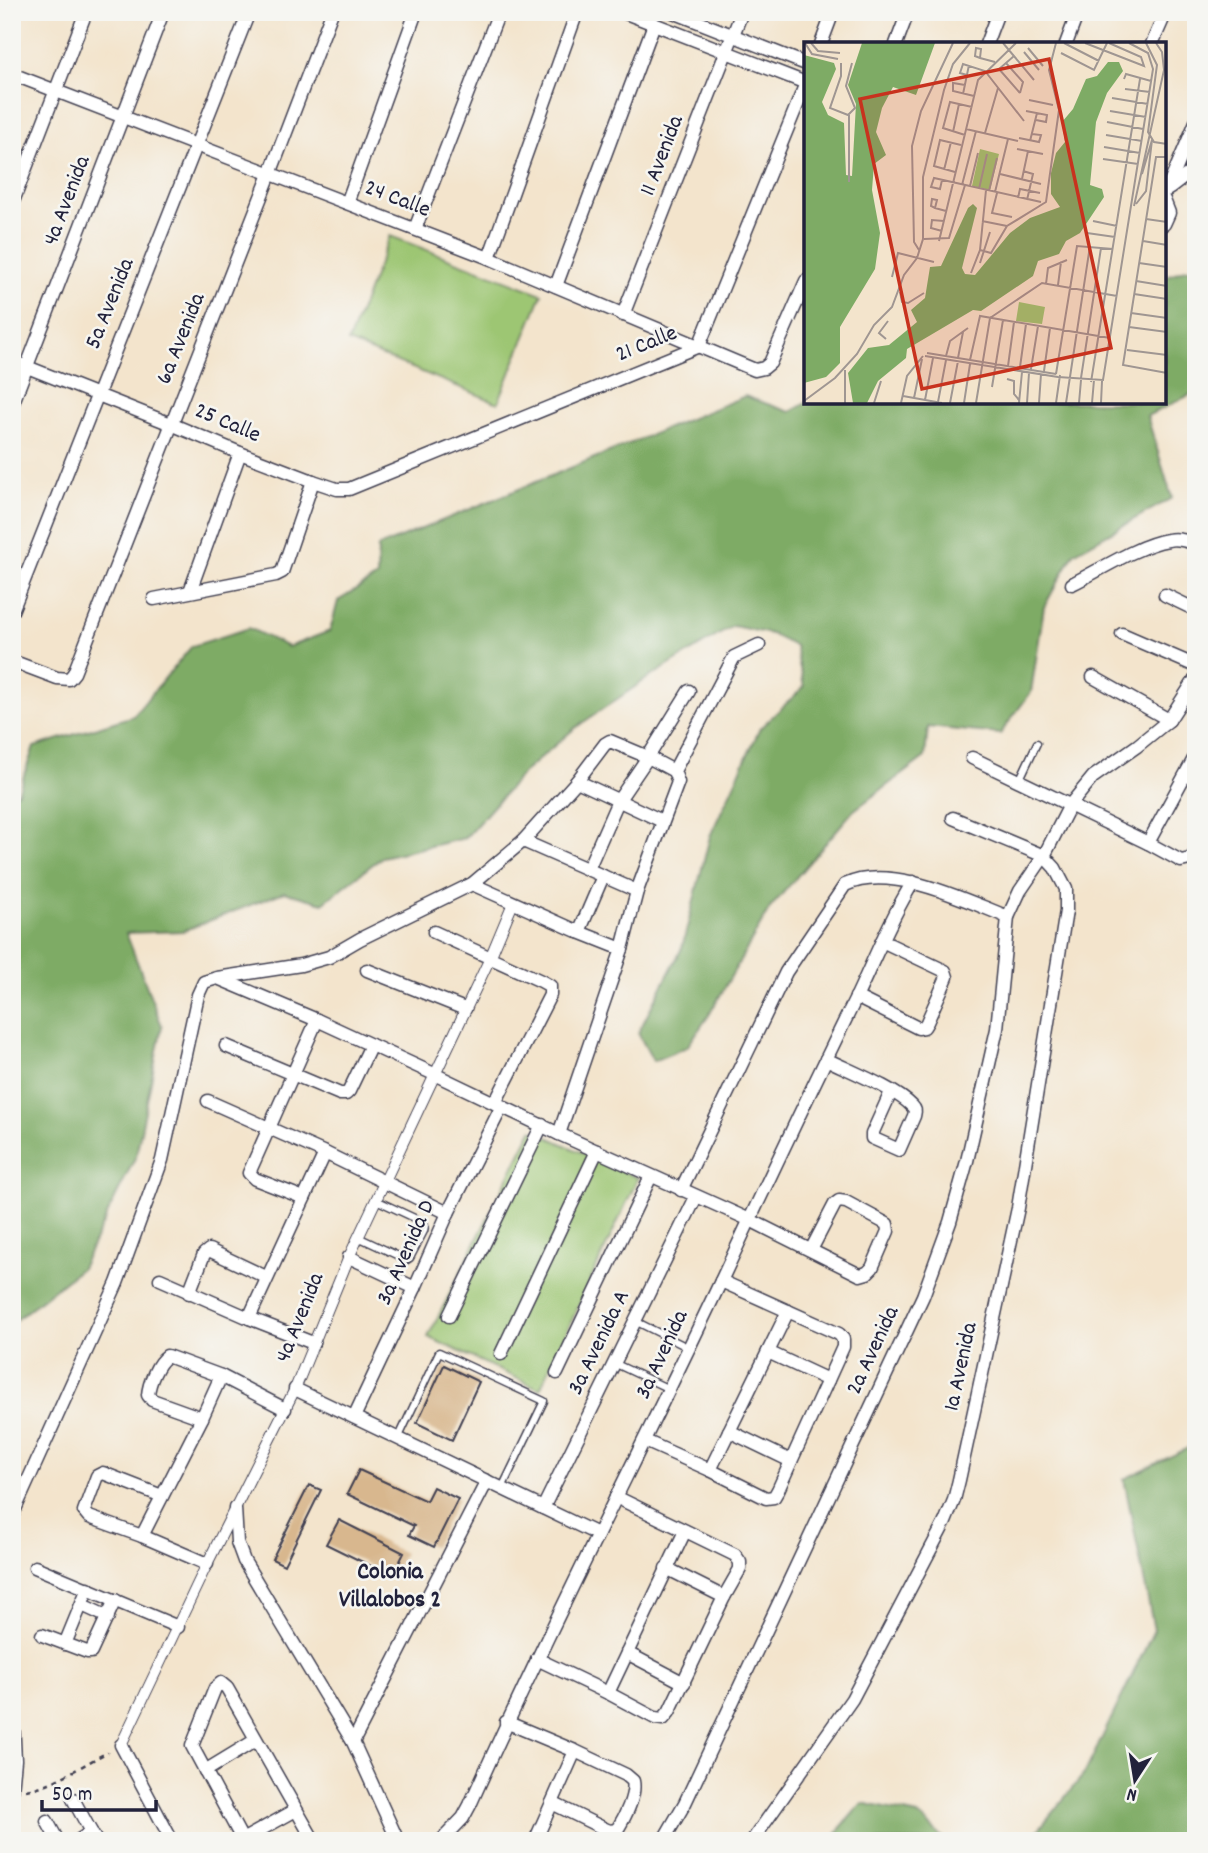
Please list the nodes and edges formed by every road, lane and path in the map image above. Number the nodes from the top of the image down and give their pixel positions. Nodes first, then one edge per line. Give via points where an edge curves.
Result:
1 (86, 12) edge
2 (163, 12) edge
3 (249, 12) edge
4 (332, 12) edge
5 (416, 12) edge
6 (499, 12) edge
7 (578, 12) edge
8 (623, 12) edge
9 (673, 12) edge
10 (742, 12) edge
11 (833, 12) edge
12 (908, 12) edge
13 (998, 12) edge
14 (1078, 12) edge
15 (1166, 12) edge
16 (654, 24) junction
17 (733, 35) junction
18 (822, 42) edge
19 (896, 42) edge
20 (987, 42) edge
21 (1067, 42) edge
22 (1153, 42) edge
23 (726, 52) junction
24 (804, 63) edge
25 (12, 74) edge
26 (804, 82) edge
27 (804, 88) edge
28 (56, 91) junction
29 (123, 117) junction
30 (1196, 122) edge
31 (196, 145) junction
32 (1196, 168) edge
33 (270, 174) junction
34 (1166, 192) edge
35 (1166, 193) edge
36 (1166, 199) edge
37 (347, 203) junction
38 (12, 204) edge
39 (1166, 220) edge
40 (415, 229) junction
41 (489, 258) junction
42 (555, 286) junction
43 (804, 286) edge
44 (623, 315) junction
45 (699, 346) junction
46 (12, 361) edge
47 (27, 367) junction
48 (97, 395) junction
49 (12, 405) edge
50 (171, 424) junction
51 (240, 453) junction
52 (313, 481) junction
53 (349, 489) joint
54 (1196, 544) edge
55 (1072, 584) dead end
56 (190, 591) junction
57 (1165, 595) dead end
58 (154, 599) dead end
59 (1196, 610) edge
60 (12, 611) edge
61 (1122, 634) dead end
62 (759, 645) dead end
63 (12, 661) edge
64 (1196, 666) edge
65 (1093, 677) dead end
66 (1196, 678) edge
67 (689, 691) dead end
68 (1169, 720) junction
69 (1037, 743) dead end
70 (1196, 755) edge
71 (649, 757) junction
72 (972, 758) dead end
73 (674, 771) junction
74 (577, 781) junction
75 (1019, 781) junction
76 (618, 801) junction
77 (1070, 806) junction
78 (953, 818) dead end
79 (662, 821) junction
80 (523, 841) junction
81 (1148, 843) junction
82 (1196, 853) edge
83 (1044, 856) junction
84 (588, 869) junction
85 (603, 876) junction
86 (913, 882) junction
87 (472, 884) junction
88 (638, 891) junction
89 (513, 903) junction
90 (1008, 917) junction
91 (434, 932) dead end
92 (579, 932) junction
93 (882, 941) junction
94 (622, 949) junction
95 (489, 958) junction
96 (367, 971) dead end
97 (217, 978) junction
98 (856, 996) junction
99 (465, 1009) junction
100 (317, 1020) junction
101 (371, 1045) junction
102 (226, 1046) dead end
103 (826, 1059) junction
104 (434, 1074) junction
105 (293, 1075) junction
106 (891, 1092) junction
107 (208, 1101) dead end
108 (498, 1105) junction
109 (542, 1125) junction
110 (268, 1128) junction
111 (559, 1133) junction
112 (597, 1151) junction
113 (324, 1153) junction
114 (651, 1176) junction
115 (384, 1182) junction
116 (681, 1190) junction
117 (696, 1197) junction
118 (304, 1198) junction
119 (376, 1199) junction
120 (447, 1213) junction
121 (750, 1220) junction
122 (358, 1237) junction
123 (811, 1251) junction
124 (349, 1257) junction
125 (267, 1277) junction
126 (160, 1279) dead end
127 (721, 1281) junction
128 (415, 1288) junction
129 (189, 1293) junction
130 (788, 1311) junction
131 (449, 1316) dead end
132 (249, 1318) junction
133 (635, 1321) junction
134 (313, 1343) junction
135 (689, 1348) junction
136 (768, 1352) junction
137 (501, 1353) dead end
138 (614, 1363) junction
139 (556, 1373) dead end
140 (220, 1377) junction
141 (828, 1380) junction
142 (295, 1389) junction
143 (670, 1389) junction
144 (285, 1409) junction
145 (354, 1417) junction
146 (202, 1418) junction
147 (729, 1431) junction
148 (398, 1439) junction
149 (645, 1441) junction
150 (791, 1461) junction
151 (710, 1470) junction
152 (487, 1481) junction
153 (502, 1489) junction
154 (162, 1496) junction
155 (616, 1497) junction
156 (235, 1508) junction
157 (542, 1508) junction
158 (12, 1516) edge
159 (685, 1531) junction
160 (597, 1534) junction
161 (142, 1536) junction
162 (207, 1564) junction
163 (35, 1567) dead end
164 (666, 1568) junction
165 (89, 1588) junction
166 (724, 1597) junction
167 (115, 1601) junction
168 (82, 1605) junction
169 (108, 1617) junction
170 (178, 1627) junction
171 (42, 1635) dead end
172 (65, 1644) junction
173 (627, 1653) junction
174 (537, 1659) junction
175 (684, 1683) junction
176 (608, 1693) junction
177 (12, 1699) edge
178 (506, 1722) junction
179 (256, 1740) junction
180 (353, 1742) junction
181 (121, 1745) junction
182 (575, 1751) junction
183 (205, 1771) junction
184 (19, 1791) edge
185 (73, 1800) dead end
186 (552, 1803) junction
187 (296, 1810) junction
188 (47, 1821) dead end
189 (93, 1837) edge
190 (243, 1840) edge
191 (58, 1841) edge
192 (78, 1841) edge
193 (172, 1841) edge
194 (314, 1841) edge
195 (398, 1841) edge
196 (441, 1841) edge
197 (535, 1841) edge
198 (663, 1841) edge
199 (752, 1841) edge

1 - 28 street
2 - 29 street, 4a Avenida
3 - 31 street, 5a Avenida
4 - 33 street, 6a Avenida
5 - 37 street
6 - 40 street
7 - 41 street
8 - 16 street
9 - 17 street
10 - 17 street, 11 Avenida
11 - 18 street
12 - 19 street
13 - 20 street
14 - 21 street
15 - 22 street
16 - 23 street
16 - 42 street
17 - 23 street, 11 Avenida
17 - 24 street
23 - 26 street
23 - 44 street, 11 Avenida
25 - 28 street, 24 Calle
27 - 45 street, 21 Calle
28 - 29 street, 24 Calle
28 - 38 street
29 - 31 street, 24 Calle
29 - 47 street, 4a Avenida
30 - 34 street
31 - 33 street, 24 Calle
31 - 48 street, 5a Avenida
32 - 35 street
33 - 37 street, 24 Calle
33 - 50 street, 6a Avenida
36 - 39 street
37 - 40 street, 24 Calle
40 - 41 street, 24 Calle
41 - 42 street, 24 Calle
42 - 44 street, 24 Calle
43 - 45 street, 24 Calle via 764,368 755,370
44 - 45 street, 24 Calle
45 - 53 street, 21 Calle
46 - 47 street, 25 Calle
47 - 48 street, 25 Calle
47 - 49 street, 4a Avenida
48 - 50 street, 25 Calle
48 - 60 street, 5a Avenida
50 - 51 street, 25 Calle
50 - 63 street, 6a Avenida via 74,673 69,679 57,678
51 - 52 street, 25 Calle
51 - 56 street
52 - 53 street, 25 Calle
52 - 56 street via 282,572
54 - 55 street via 1170,539
56 - 58 street
57 - 59 street
61 - 64 street
62 - 73 street via 734,657
65 - 68 street
66 - 68 street, 2a Avenida
67 - 71 street
68 - 77 street, 2a Avenida via 1093,777
69 - 75 lane
70 - 81 street
71 - 73 street
71 - 74 street via 610,741
71 - 76 street
72 - 75 street
73 - 79 street via 678,782
74 - 76 street
74 - 80 street
75 - 77 street
76 - 79 street
76 - 84 street
77 - 81 street
77 - 83 street, 2a Avenida
78 - 83 street
79 - 88 street
80 - 84 street
80 - 87 street
81 - 82 street via 1181,861
83 - 90 street, 2a Avenida
83 - 199 street, 1a Avenida via 1066,889 1066,911 1018,1208 954,1500 852,1699
84 - 85 street
85 - 88 street
85 - 92 street
86 - 90 street
86 - 93 street, 3a Avenida
86 - 116 street via 865,878 845,884 786,972
87 - 89 street
87 - 97 street via 330,957
88 - 94 street
89 - 92 street
89 - 95 street, 4a Avenida
90 - 198 street, 2a Avenida via 997,1029 967,1161 923,1296 691,1791
91 - 95 street
92 - 94 street
93 - 98 street, 3a Avenida
93 - 98 street via 945,971 947,977 926,1022 918,1028
94 - 111 street
95 - 99 street, 4a Avenida
95 - 108 street, 3a Avenida D via 550,986 550,995
96 - 99 street
97 - 100 street
97 - 158 street via 204,982 198,995 162,1160 117,1283
98 - 103 street, 3a Avenida
99 - 104 street, 4a Avenida
100 - 101 street
100 - 105 street
101 - 104 street
101 - 105 street via 346,1094
102 - 105 street
103 - 106 street
103 - 121 street, 3a Avenida
104 - 108 street
104 - 115 street, 4a Avenida
105 - 110 street
106 - 106 street via 915,1111 898,1150 872,1138
107 - 110 street
108 - 109 street
108 - 120 street, 3a Avenida D
109 - 111 street
109 - 131 street
110 - 113 street
110 - 118 street via 250,1173
111 - 112 street
112 - 114 street
112 - 137 street
113 - 115 street
113 - 118 street
114 - 116 street
114 - 139 street
115 - 119 street, 4a Avenida
115 - 120 street
116 - 117 street
117 - 121 street
117 - 133 street, 3a Avenida A
118 - 125 street
119 - 122 street, 4a Avenida
119 - 122 lane via 423,1222 424,1231 407,1260
120 - 128 street, 3a Avenida D
121 - 123 street
121 - 127 street, 3a Avenida
122 - 124 street, 4a Avenida
123 - 123 street via 860,1275 867,1273 888,1231 887,1224 839,1201
124 - 128 street
124 - 134 street, 4a Avenida
125 - 129 street via 209,1250
125 - 132 street
126 - 129 street
127 - 130 street
127 - 135 street, 3a Avenida
128 - 145 street, 3a Avenida D
129 - 132 street
130 - 136 street
130 - 141 street via 843,1339
132 - 134 street
133 - 135 lane
133 - 138 street, 3a Avenida A
134 - 142 street, 4a Avenida
135 - 143 street, 3a Avenida
136 - 141 street
136 - 147 street
138 - 143 lane
138 - 157 street, 3a Avenida A
140 - 144 street
140 - 146 street
140 - 146 street via 167,1356 153,1378 148,1395 152,1400
141 - 150 street
142 - 144 street, 4a Avenida
142 - 145 street
143 - 149 street, 3a Avenida
144 - 156 street, 4a Avenida
145 - 148 street
146 - 154 street
147 - 150 street
147 - 151 street
148 - 152 street
148 - 153 lane via 439,1352 544,1401
149 - 151 street
149 - 155 street, 3a Avenida
150 - 151 street via 774,1497 766,1498
152 - 153 street
152 - 180 street
153 - 157 street
154 - 161 street
154 - 161 street via 111,1475 97,1476 84,1511 89,1517
155 - 159 street
155 - 160 street, 3a Avenida
156 - 162 street, 4a Avenida
156 - 180 street via 237,1542 244,1561
157 - 160 street
159 - 164 street
159 - 166 street via 735,1555 740,1562
160 - 174 street, 3a Avenida
161 - 162 street
162 - 170 street, 4a Avenida
163 - 165 street
164 - 166 street
164 - 173 street
165 - 167 street
165 - 168 street
166 - 175 street
167 - 169 street
167 - 170 street
168 - 169 street
168 - 172 street
169 - 172 street via 91,1652
170 - 181 street, 4a Avenida
171 - 172 street
173 - 175 street
173 - 176 street
174 - 176 street
174 - 178 street, 3a Avenida
175 - 176 street via 663,1719
177 - 184 street
178 - 182 street
178 - 196 street, 3a Avenida via 463,1818
179 - 183 street
179 - 183 street via 221,1684 215,1688 191,1746
179 - 187 street
180 - 195 street
181 - 184 path via 38,1788
181 - 193 street
182 - 186 street
182 - 186 street via 633,1780 622,1822 617,1830 609,1831
183 - 190 street
185 - 189 street
186 - 197 street
187 - 190 street
187 - 194 street
188 - 191 street
189 - 192 street

